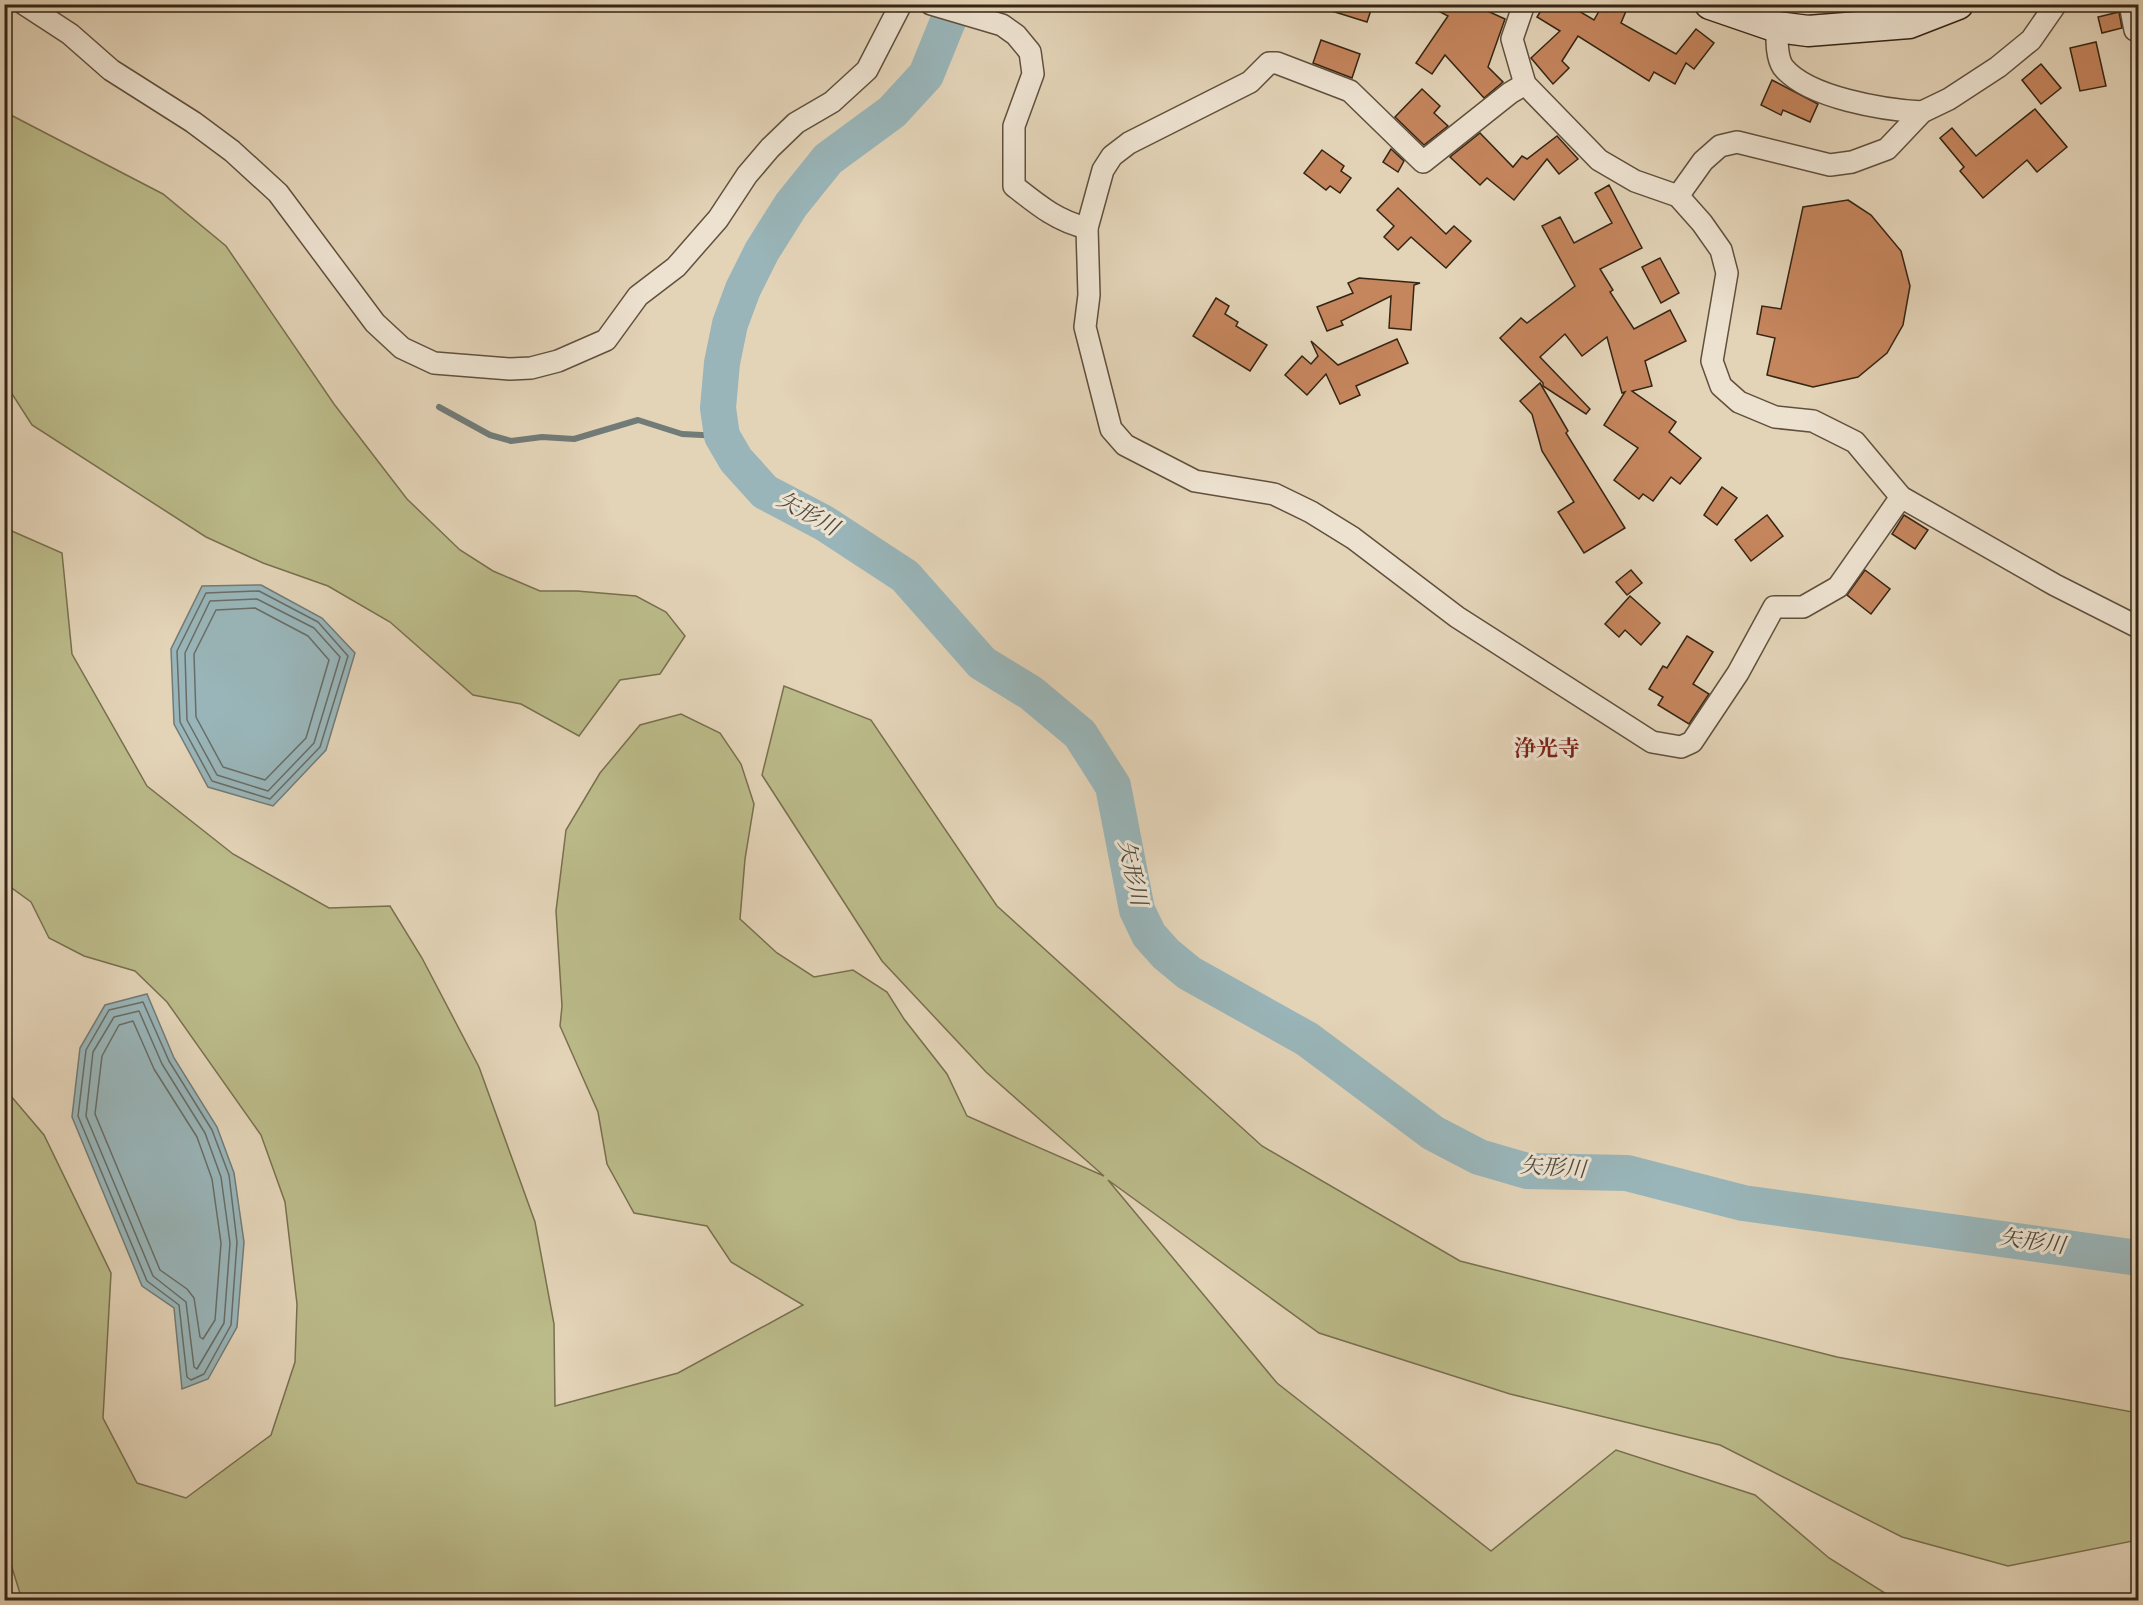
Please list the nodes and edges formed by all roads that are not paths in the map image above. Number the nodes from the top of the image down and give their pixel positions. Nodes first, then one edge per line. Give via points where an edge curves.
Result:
1 (24, 4) edge
2 (901, 4) edge
3 (1524, 4) edge
4 (1710, 4) edge
5 (1958, 4) edge
6 (2056, 4) edge
7 (2130, 4) edge
8 (933, 5) edge
9 (1777, 27) junction
10 (2135, 30) dead end
11 (1525, 84) junction
12 (1922, 112) junction
13 (1678, 196) junction
14 (1087, 228) junction
15 (1901, 497) junction
16 (2139, 627) edge

1 - 2 street via 44,14 111,70 232,151 278,193 375,323 402,348 434,363 510,369 558,361 606,340 638,296 676,267 717,219 770,148 796,123 832,102 867,70
3 - 11 street via 1512,39
4 - 9 main road
5 - 9 main road via 1909,23 1808,31
6 - 12 street via 2031,40 1998,67
7 - 10 street
8 - 14 street via 1002,26 1030,52 1033,74 1014,126 1014,186 1046,212
9 - 12 street via 1782,66 1802,82 1852,103
11 - 13 street via 1599,160 1635,181
11 - 14 street via 1423,162 1350,91 1269,63 1250,82 1129,143 1112,156 1103,170
12 - 13 street via 1887,149 1852,162 1830,165 1737,142 1720,146 1703,161
13 - 15 street via 1721,250 1727,273 1712,361 1720,386 1739,402 1775,417 1813,421 1855,442
14 - 15 street via 1089,295 1085,327 1111,429 1125,445 1195,481 1274,494 1311,512 1353,538 1457,617 1652,742 1682,747 1692,742 1738,673 1774,608 1803,607 1838,587
15 - 16 street via 2055,585

